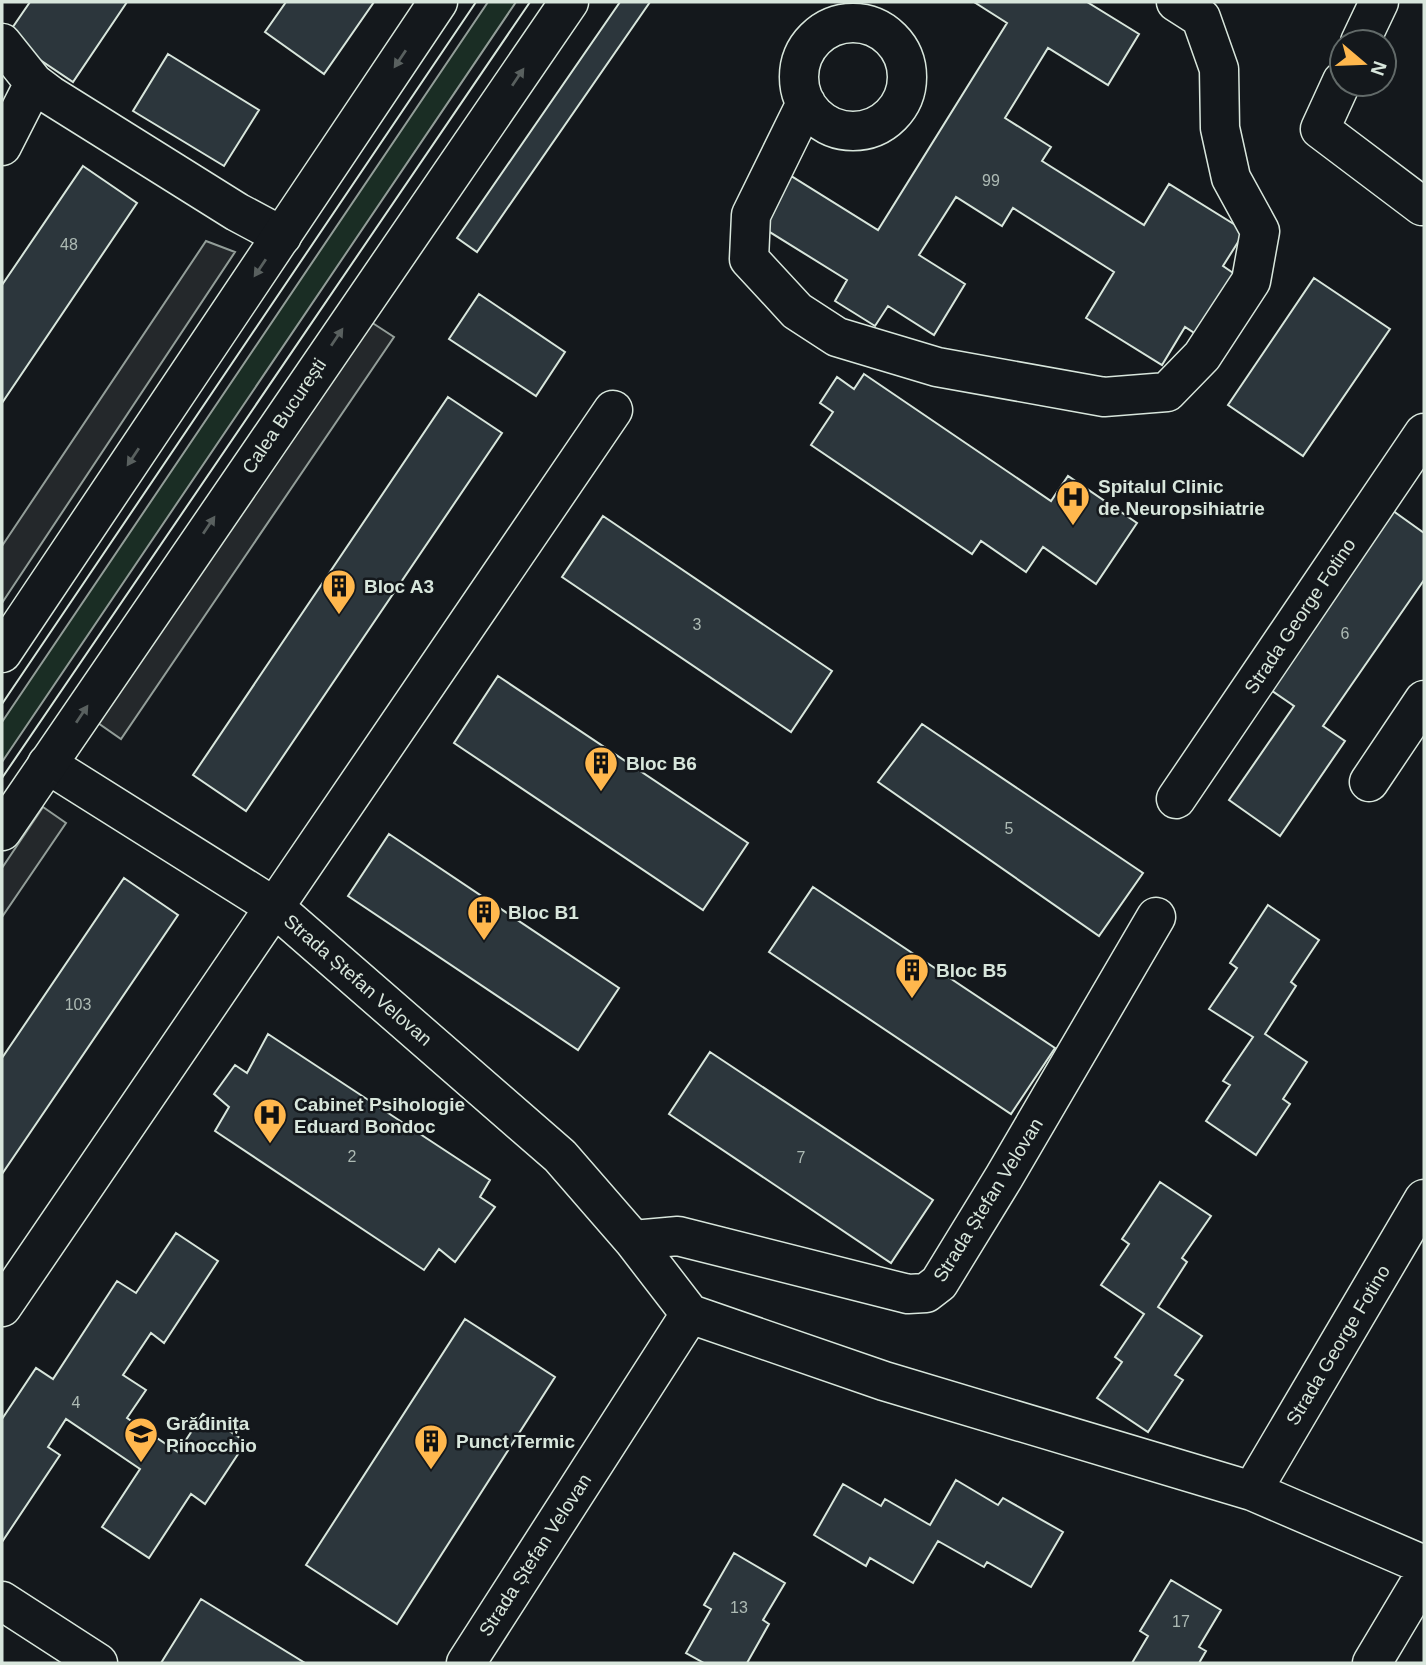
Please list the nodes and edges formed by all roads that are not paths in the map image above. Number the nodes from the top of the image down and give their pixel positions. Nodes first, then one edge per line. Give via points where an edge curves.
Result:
1 (438, 2) edge
2 (569, 2) edge
3 (1176, 2) edge
4 (1379, 2) edge
5 (875, 13) edge
6 (1367, 28) edge
7 (2, 43) edge
8 (34, 83) junction
9 (1334, 98) edge
10 (806, 103) junction
11 (2, 146) edge
12 (1422, 206) dead end
13 (282, 236) junction
14 (613, 410) dead end
15 (1424, 433) edge
16 (2, 653) edge
17 (1424, 700) edge
18 (47, 764) junction
19 (1368, 782) dead end
20 (1176, 799) dead end
21 (2, 831) edge
22 (272, 906) junction
23 (1156, 917) dead end
24 (1424, 1199) edge
25 (633, 1240) junction
26 (2, 1307) edge
27 (690, 1314) junction
28 (1251, 1491) junction
29 (1424, 1565) edge
30 (1424, 1576) edge
31 (2, 1601) edge
32 (98, 1663) edge
33 (466, 1663) edge
34 (1372, 1663) edge

1 -> 13 street
18 -> 2 street, Calea București
3 - 10 street via 1201,18 1219,69 1220,128 1231,178 1260,231 1251,281 1202,356 1167,392 1104,397 937,367 837,337 797,311 749,259 751,215
4 - 6 street
5 - 10 street via 833,27 817,36 806,50 800,86
5 - 10 street via 905,61 908,78 897,111 867,130 849,131 832,127
7 - 8 street
8 - 11 street
8 - 13 street
9 - 12 street via 1320,129
13 -> 16 street
14 - 22 street
15 - 20 street, Strada George Fotino
17 - 19 street
18 - 21 street, Calea București
18 - 22 street, Strada Ștefan Velovan
22 - 25 street, Strada Ștefan Velovan via 560,1156
22 - 26 street
23 - 25 street, Strada Ștefan Velovan via 1004,1177 939,1283 926,1293 908,1294 678,1236
24 - 28 street, Strada George Fotino
25 - 27 street, Strada Ștefan Velovan
27 - 28 street via 884,1381
27 - 33 street, Strada Ștefan Velovan
28 - 29 street
30 - 34 street
31 - 32 street

